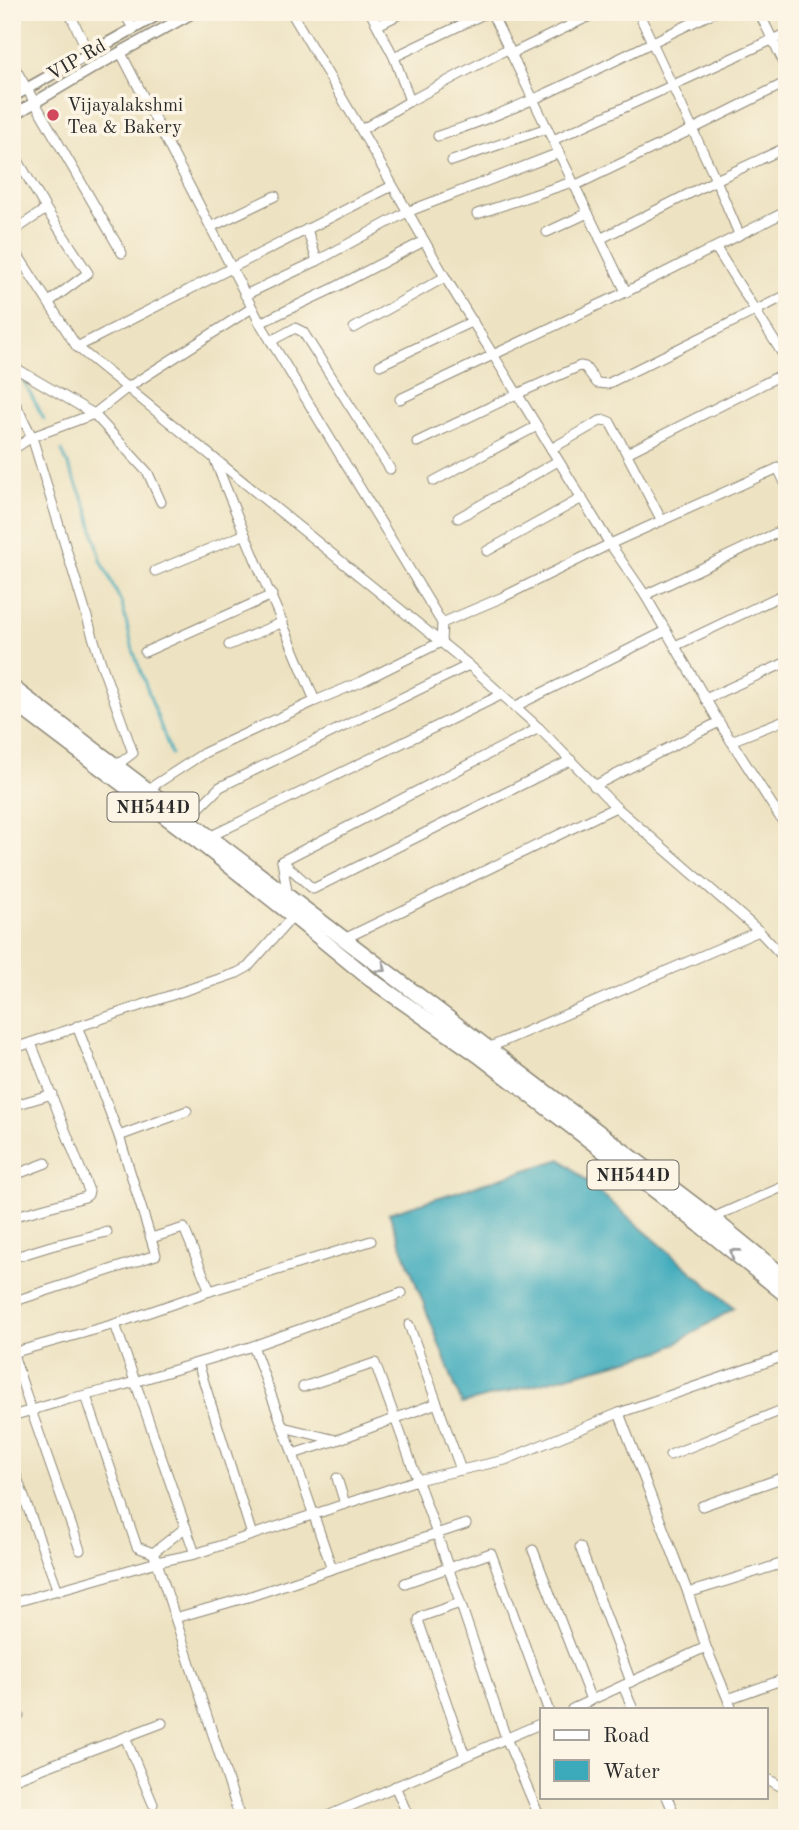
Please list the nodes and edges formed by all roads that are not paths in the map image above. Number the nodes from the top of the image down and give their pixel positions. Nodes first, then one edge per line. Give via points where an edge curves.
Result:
1 (69, 12) edge
2 (124, 12) edge
3 (163, 12) edge
4 (194, 12) edge
5 (290, 12) edge
6 (370, 12) edge
7 (404, 12) edge
8 (489, 12) edge
9 (598, 12) edge
10 (638, 12) edge
11 (715, 12) edge
12 (759, 12) edge
13 (378, 25) junction
14 (133, 29) junction
15 (787, 33) edge
16 (772, 40) junction
17 (651, 42) junction
18 (510, 51) junction
19 (121, 53) junction
20 (89, 54) junction
21 (394, 57) junction
22 (12, 64) edge
23 (787, 69) edge
24 (787, 82) edge
25 (672, 85) junction
26 (27, 88) junction
27 (12, 97) edge
28 (534, 100) junction
29 (410, 101) junction
30 (35, 103) junction
31 (12, 116) edge
32 (547, 128) junction
33 (693, 129) junction
34 (361, 130) junction
35 (438, 136) dead end
36 (553, 140) junction
37 (787, 148) edge
38 (12, 150) edge
39 (559, 153) junction
40 (452, 161) dead end
41 (716, 180) junction
42 (573, 184) junction
43 (392, 186) junction
44 (275, 196) dead end
45 (46, 209) junction
46 (787, 211) edge
47 (407, 212) junction
48 (588, 213) junction
49 (477, 214) dead end
50 (211, 227) junction
51 (307, 229) junction
52 (12, 232) edge
53 (547, 232) dead end
54 (739, 234) junction
55 (600, 239) junction
56 (424, 241) junction
57 (12, 246) edge
58 (716, 248) junction
59 (122, 253) dead end
60 (317, 261) junction
61 (232, 268) junction
62 (445, 277) junction
63 (625, 292) junction
64 (245, 295) junction
65 (787, 295) edge
66 (49, 302) junction
67 (252, 307) junction
68 (756, 310) junction
69 (473, 321) junction
70 (260, 323) junction
71 (354, 328) dead end
72 (271, 341) junction
73 (77, 347) junction
74 (494, 355) junction
75 (787, 361) edge
76 (380, 365) dead end
77 (12, 366) edge
78 (787, 372) edge
79 (127, 388) junction
80 (517, 394) junction
81 (12, 397) edge
82 (400, 399) dead end
83 (94, 414) junction
84 (537, 426) junction
85 (32, 437) junction
86 (417, 442) dead end
87 (551, 449) junction
88 (12, 450) edge
89 (627, 453) junction
90 (214, 458) junction
91 (558, 461) junction
92 (783, 466) edge
93 (390, 469) dead end
94 (434, 481) dead end
95 (787, 486) edge
96 (582, 498) junction
97 (161, 502) dead end
98 (458, 518) dead end
99 (662, 521) junction
100 (787, 528) edge
101 (243, 535) junction
102 (610, 544) junction
103 (487, 551) dead end
104 (155, 571) dead end
105 (784, 594) dead end
106 (272, 595) junction
107 (645, 595) junction
108 (283, 622) junction
109 (442, 623) junction
110 (666, 631) junction
111 (441, 642) junction
112 (229, 645) dead end
113 (675, 646) junction
114 (145, 652) dead end
115 (787, 662) edge
116 (469, 665) junction
117 (12, 687) edge
118 (500, 695) junction
119 (705, 699) junction
120 (12, 701) edge
121 (315, 701) junction
122 (29, 707) junction
123 (514, 707) junction
124 (787, 719) edge
125 (12, 722) edge
126 (719, 722) junction
127 (539, 728) junction
128 (731, 741) junction
129 (571, 760) junction
130 (116, 766) junction
131 (594, 786) junction
132 (147, 790) junction
133 (616, 807) junction
134 (187, 820) junction
135 (785, 825) edge
136 (209, 836) junction
137 (282, 861) junction
138 (288, 897) junction
139 (293, 916) junction
140 (759, 931) junction
141 (344, 939) junction
142 (787, 961) edge
143 (77, 1026) junction
144 (32, 1043) junction
145 (488, 1048) junction
146 (12, 1049) edge
147 (52, 1094) junction
148 (12, 1106) edge
149 (187, 1111) dead end
150 (119, 1136) junction
151 (46, 1163) dead end
152 (12, 1176) edge
153 (787, 1185) edge
154 (12, 1217) edge
155 (712, 1218) junction
156 (107, 1232) dead end
157 (151, 1238) junction
158 (371, 1241) dead end
159 (12, 1258) edge
160 (787, 1279) edge
161 (210, 1291) junction
162 (402, 1293) dead end
163 (787, 1296) edge
164 (12, 1302) edge
165 (115, 1324) junction
166 (409, 1325) dead end
167 (253, 1346) junction
168 (12, 1352) edge
169 (787, 1355) edge
170 (198, 1363) junction
171 (135, 1381) junction
172 (303, 1387) dead end
173 (86, 1396) junction
174 (437, 1403) junction
175 (787, 1408) edge
176 (31, 1410) junction
177 (620, 1413) junction
178 (12, 1416) edge
179 (395, 1420) junction
180 (283, 1427) junction
181 (337, 1440) junction
182 (293, 1454) junction
183 (670, 1455) dead end
184 (12, 1464) edge
185 (461, 1470) junction
186 (787, 1476) edge
187 (337, 1478) dead end
188 (417, 1480) junction
189 (345, 1504) junction
190 (702, 1506) dead end
191 (313, 1515) junction
192 (466, 1524) dead end
193 (186, 1527) junction
194 (437, 1534) junction
195 (252, 1535) junction
196 (580, 1547) dead end
197 (80, 1550) dead end
198 (533, 1550) dead end
199 (195, 1554) junction
200 (155, 1558) junction
201 (787, 1562) edge
202 (332, 1569) junction
203 (447, 1569) junction
204 (405, 1583) dead end
205 (58, 1591) junction
206 (688, 1593) junction
207 (12, 1603) edge
208 (460, 1603) junction
209 (175, 1618) junction
210 (706, 1647) junction
211 (787, 1678) edge
212 (627, 1684) junction
213 (728, 1699) junction
214 (591, 1700) junction
215 (548, 1708) edge
216 (574, 1708) edge
217 (633, 1708) edge
218 (732, 1708) edge
219 (162, 1723) dead end
220 (540, 1724) edge
221 (125, 1737) junction
222 (506, 1738) junction
223 (465, 1756) junction
224 (768, 1779) edge
225 (12, 1780) edge
226 (395, 1786) junction
227 (787, 1786) edge
228 (667, 1798) edge
229 (153, 1804) dead end
230 (340, 1814) edge
231 (240, 1818) edge
232 (323, 1818) edge
233 (409, 1818) edge
234 (540, 1818) edge
235 (676, 1818) edge

1 - 20 street
2 - 14 street
3 - 14 street, VIP Rd
4 - 19 street, VIP Rd
5 - 34 street
6 - 13 street
7 - 13 street
8 - 18 street
8 - 21 street
9 - 18 street
10 - 17 street
11 - 17 street
12 - 16 street
13 - 21 street
14 - 20 street, VIP Rd
15 - 16 street
16 - 23 street
16 - 25 street
17 - 25 street
17 - 28 street
18 - 28 street
18 - 29 street
19 - 30 street, VIP Rd
19 - 50 street
20 - 26 street, VIP Rd
21 - 29 street
22 - 26 street
24 - 33 street
25 - 33 street
25 - 36 street
26 - 27 street, VIP Rd
26 - 30 street
28 - 32 street
28 - 35 street
29 - 34 street
30 - 31 street, VIP Rd
30 - 59 street
32 - 36 street
32 - 40 street
33 - 41 street
33 - 42 street
34 - 43 street
36 - 39 street
37 - 41 street
38 - 45 street
39 - 42 street
39 - 47 street
41 - 54 street
41 - 55 street
42 - 48 street
42 - 49 street
43 - 47 street
43 - 51 street
44 - 50 street
45 - 52 street
45 - 66 street via 88,273
46 - 54 street
47 - 56 street
47 - 60 street
48 - 53 street
48 - 55 street
50 - 61 street
51 - 60 street
51 - 61 street
54 - 58 street
55 - 63 street
56 - 62 street
56 - 70 street
57 - 66 street
58 - 63 street
58 - 68 street
60 - 64 street
61 - 64 street
61 - 73 street
62 - 69 street
62 - 71 street
63 - 74 street
64 - 67 street
65 - 68 street
66 - 73 street
67 - 70 street
67 - 79 street
68 - 75 street
68 - 80 street via 607,384 597,383 580,366
69 - 74 street
69 - 76 street
70 - 72 street
72 - 93 street via 295,328 303,332
72 - 109 street
73 - 79 street
74 - 80 street
74 - 82 street
77 - 83 street
78 - 89 street
79 - 83 street
79 - 90 street
80 - 84 street
80 - 86 street
81 - 85 street
83 - 85 street
83 - 97 street via 148,473
84 - 87 street
84 - 94 street
85 - 88 street
85 - 130 street via 133,753
87 - 89 street via 605,420 614,426
87 - 91 street
89 - 99 street
90 - 101 street
90 - 111 street
91 - 96 street
91 - 98 street
92 - 95 street
92 - 99 street
96 - 102 street
96 - 103 street
99 - 102 street
100 - 107 street
101 - 104 street
101 - 106 street
102 - 107 street
102 - 109 street
105 - 113 street
106 - 108 street
106 - 114 street
107 - 110 street
108 - 112 street
108 - 121 street
109 - 111 street
110 - 113 street
110 - 123 street
111 - 116 street
111 - 121 street
113 - 119 street
115 - 119 street
116 - 118 street
116 - 134 street via 220,787
117 - 122 highway, NH544D
118 - 123 street
118 - 136 street
119 - 126 street
120 - 122 highway, NH544D
121 - 132 street via 204,753
122 - 125 street
122 - 130 highway, NH544D
122 - 139 highway, NH544D
123 - 127 street
124 - 128 street
126 - 128 street
126 - 131 street
127 - 129 street
127 - 137 street
128 - 135 street
129 - 131 street
129 - 137 street via 313,889
130 - 132 highway, NH544D
131 - 133 street
132 - 134 highway, NH544D
133 - 140 street
133 - 141 street
134 - 136 highway, NH544D
136 - 138 highway, NH544D
137 - 138 street
138 - 141 highway, NH544D
139 - 143 street via 248,967 237,973
163 -> 139 highway, NH544D
140 - 142 street
140 - 145 street
141 -> 145 highway, NH544D
143 - 144 street
143 - 150 street
144 - 146 street
144 - 147 street
145 - 155 highway, NH544D
147 - 148 street
147 - 154 street via 88,1195
149 - 150 street
150 - 157 street
151 - 152 street
153 - 155 street
155 - 160 highway, NH544D
156 - 159 street
157 - 161 street via 184,1228
157 - 164 street via 156,1255
158 - 161 street
161 - 165 street
162 - 167 street
165 - 168 street
165 - 171 street
166 - 174 street
167 - 170 street
167 - 180 street
168 - 176 street
169 - 177 street
170 - 171 street
170 - 195 street
171 - 173 street
171 - 193 street
172 - 179 street via 375,1363
173 - 176 street
173 - 200 street via 137,1547
174 - 179 street
174 - 185 street
175 - 183 street
176 - 178 street
176 - 197 street
177 - 185 street via 505,1460
177 - 206 street
179 - 181 street
179 - 188 street
180 - 181 street
180 - 182 street
181 - 182 street
182 - 191 street
184 - 205 street
185 - 188 street
186 - 190 street
187 - 189 street
188 - 189 street
188 - 194 street
189 - 191 street
191 - 195 street
191 - 202 street
192 - 194 street
193 - 199 street
193 - 200 street
194 - 202 street
194 - 203 street
195 - 199 street
196 - 212 street
198 - 214 street
199 - 200 street
200 - 205 street
200 - 209 street
201 - 206 street
202 - 209 street
203 - 204 street
203 - 208 street
203 - 215 street via 491,1553
205 - 207 street
206 - 210 street
208 - 222 street
208 - 223 street via 423,1616 419,1623
209 - 231 street
210 - 212 street
210 - 213 street
211 - 213 street
212 - 214 street
212 - 217 street
213 - 218 street
214 - 216 street
219 - 221 street
220 - 222 street
221 - 225 street
221 - 229 street
222 - 223 street
222 - 234 street
223 - 226 street
224 - 227 street
226 - 230 street
226 - 233 street
228 - 235 street
230 - 232 street

